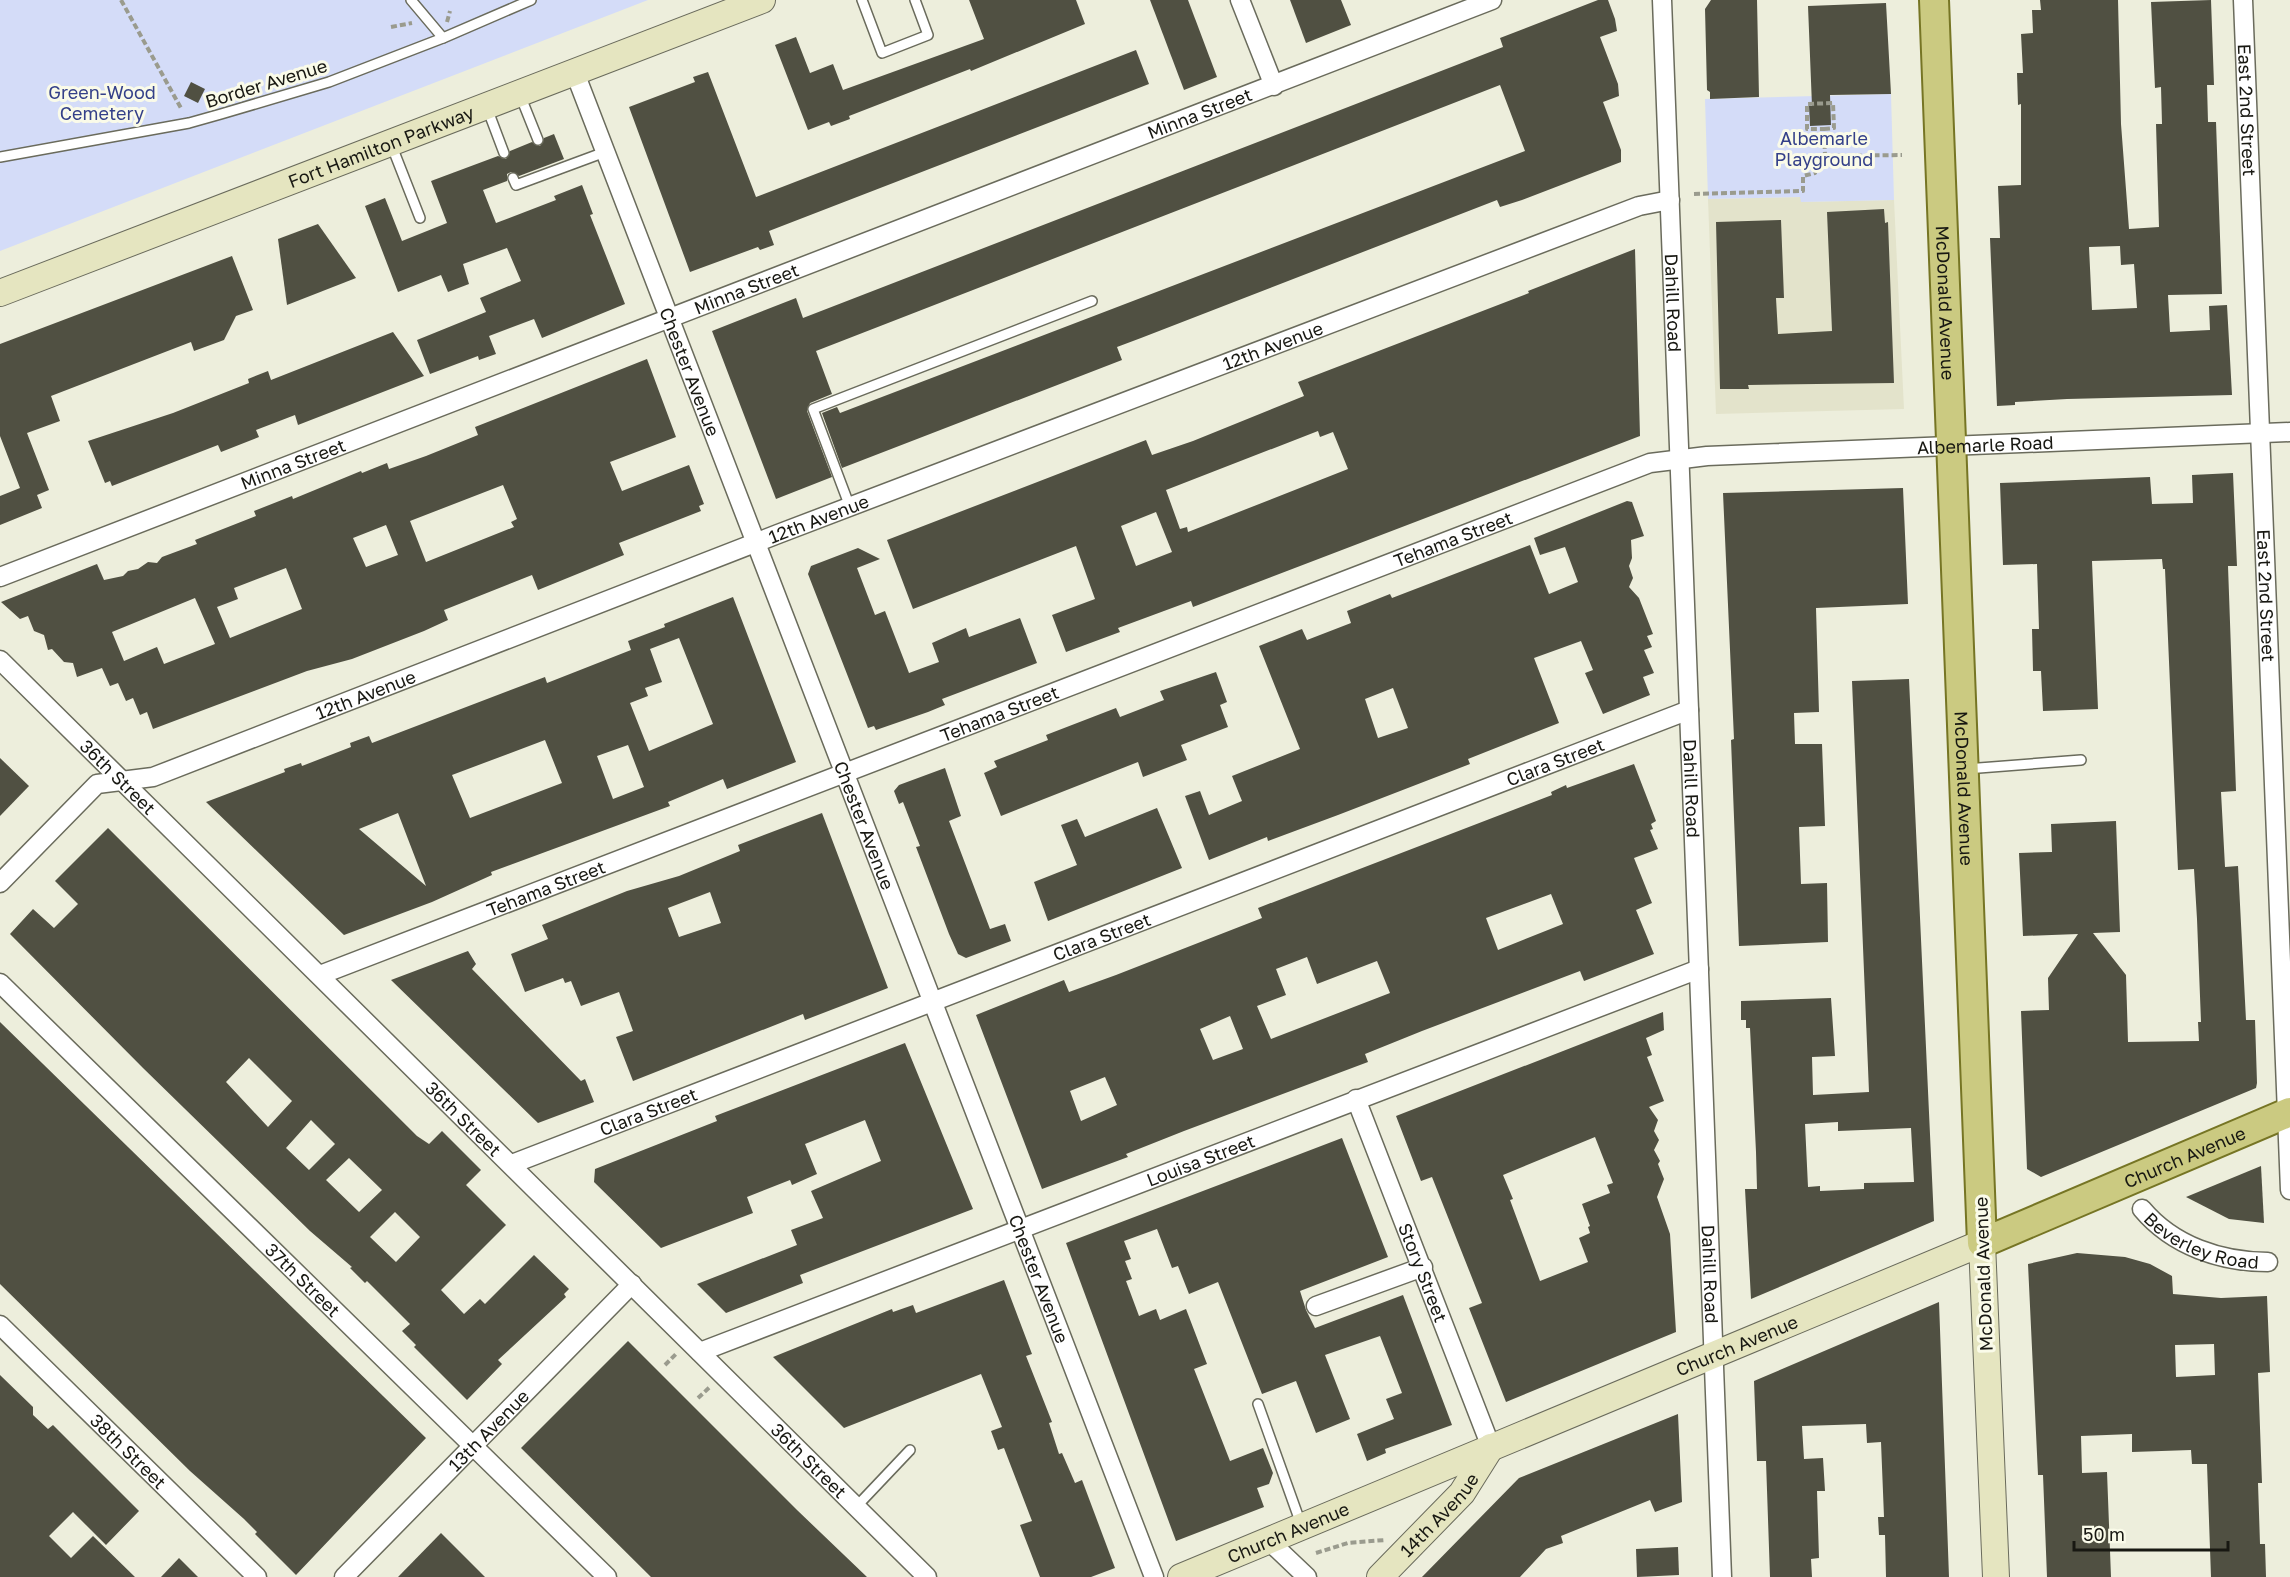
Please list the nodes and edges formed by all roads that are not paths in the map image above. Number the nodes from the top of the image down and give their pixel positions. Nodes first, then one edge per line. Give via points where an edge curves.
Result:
1 (411, 0) edge
2 (531, 0) edge
3 (762, 0) edge
4 (862, 0) edge
5 (915, 0) edge
6 (1240, 0) edge
7 (1662, 0) edge
8 (1934, 0) edge
9 (2243, 0) edge
10 (1484, 1) edge
11 (443, 38) junction
12 (575, 74) junction
13 (1274, 86) junction
14 (520, 95) junction
15 (487, 108) junction
16 (538, 140) dead end
17 (390, 142) junction
18 (605, 152) junction
19 (504, 153) dead end
20 (0, 156) edge
21 (513, 178) dead end
22 (1670, 200) junction
23 (420, 219) dead end
24 (0, 293) edge
25 (1092, 301) dead end
26 (669, 319) junction
27 (2290, 432) edge
28 (2261, 433) junction
29 (1951, 445) junction
30 (1680, 459) junction
31 (850, 507) junction
32 (756, 543) junction
33 (0, 578) edge
34 (0, 660) edge
35 (1689, 710) junction
36 (2081, 760) dead end
37 (1964, 769) junction
38 (844, 774) junction
39 (124, 782) junction
40 (0, 884) edge
41 (1699, 969) junction
42 (320, 975) junction
43 (0, 983) edge
44 (932, 1002) junction
45 (1356, 1099) junction
46 (2289, 1113) edge
47 (512, 1164) junction
48 (2290, 1190) edge
49 (2142, 1209) dead end
50 (1021, 1230) junction
51 (1982, 1243) junction
52 (2268, 1262) dead end
53 (1423, 1267) junction
54 (632, 1284) junction
55 (1316, 1306) dead end
56 (0, 1325) edge
57 (700, 1352) junction
58 (1714, 1356) junction
59 (1258, 1404) dead end
60 (472, 1446) junction
61 (1491, 1447) junction
62 (910, 1450) dead end
63 (856, 1506) junction
64 (1302, 1526) junction
65 (1268, 1540) junction
66 (923, 1575) edge
67 (257, 1577) edge
68 (344, 1577) edge
69 (607, 1577) edge
70 (1154, 1577) edge
71 (1181, 1577) edge
72 (1307, 1577) edge
73 (1380, 1577) edge
74 (1722, 1577) edge
75 (1996, 1577) edge

1 - 11 lane
2 - 11 lane, Border Avenue
3 - 12 main road, Fort Hamilton Parkway
4 - 5 lane via 882,52 928,35
6 - 13 street
7 - 22 street, Dahill Road
8 - 29 main road, McDonald Avenue
9 - 28 street, East 2nd Street
10 - 13 street, Minna Street
11 - 20 lane, Border Avenue via 329,82 189,123
12 - 14 main road, Fort Hamilton Parkway
12 - 18 street, Chester Avenue
13 - 26 street, Minna Street
14 - 15 main road, Fort Hamilton Parkway
14 - 16 lane
15 - 17 main road, Fort Hamilton Parkway
15 - 19 lane
17 - 23 lane
17 - 24 main road, Fort Hamilton Parkway
18 - 21 lane via 549,169 516,185
18 - 26 street, Chester Avenue
22 - 30 street, Dahill Road
22 - 31 street, 12th Avenue via 1639,206
25 - 31 lane via 813,409
26 - 32 street, Chester Avenue
26 - 33 street, Minna Street
27 - 28 street, Albemarle Road
28 - 29 street, Albemarle Road
28 - 46 street, East 2nd Street
29 - 30 street, Albemarle Road
29 - 37 main road, McDonald Avenue
30 - 35 street, Dahill Road
30 - 38 street, Tehama Street via 1650,463
31 - 32 street, 12th Avenue
32 - 38 street, Chester Avenue
32 - 39 street, 12th Avenue via 153,777
34 - 39 street, 36th Street
35 - 41 street, Dahill Road
35 - 44 street, Clara Street
36 - 37 lane
37 - 51 main road, McDonald Avenue
38 - 42 street, Tehama Street
38 - 44 street, Chester Avenue
39 - 40 street, 12th Avenue via 97,784
39 - 42 street, 36th Street
41 - 45 street, Louisa Street
41 - 58 street, Dahill Road
42 - 47 street, 36th Street
43 - 60 street, 37th Street
44 - 47 street, Clara Street
44 - 50 street, Chester Avenue
45 - 50 street, Louisa Street
45 - 53 street, Story Street
46 - 48 street, East 2nd Street
46 - 51 main road, Church Avenue
47 - 54 street, 36th Street
49 - 52 street, Beverley Road via 2166,1231 2206,1253
50 - 57 street, Louisa Street
50 - 70 street, Chester Avenue
51 - 58 main road, Church Avenue
51 - 75 main road, McDonald Avenue
53 - 55 street
53 - 61 street, Story Street
54 - 57 street, 36th Street
54 - 60 street, 13th Avenue
56 - 67 street, 38th Street
57 - 63 street, 36th Street
58 - 61 main road, Church Avenue
58 - 74 street, Dahill Road
59 - 64 lane
60 - 68 street, 13th Avenue
60 - 69 street, 37th Street
61 - 64 main road, Church Avenue
61 - 73 main road, 14th Avenue via 1462,1492
62 - 63 lane
63 - 66 street, 36th Street
64 - 65 main road, Church Avenue
65 - 71 main road, Church Avenue
65 - 72 street

